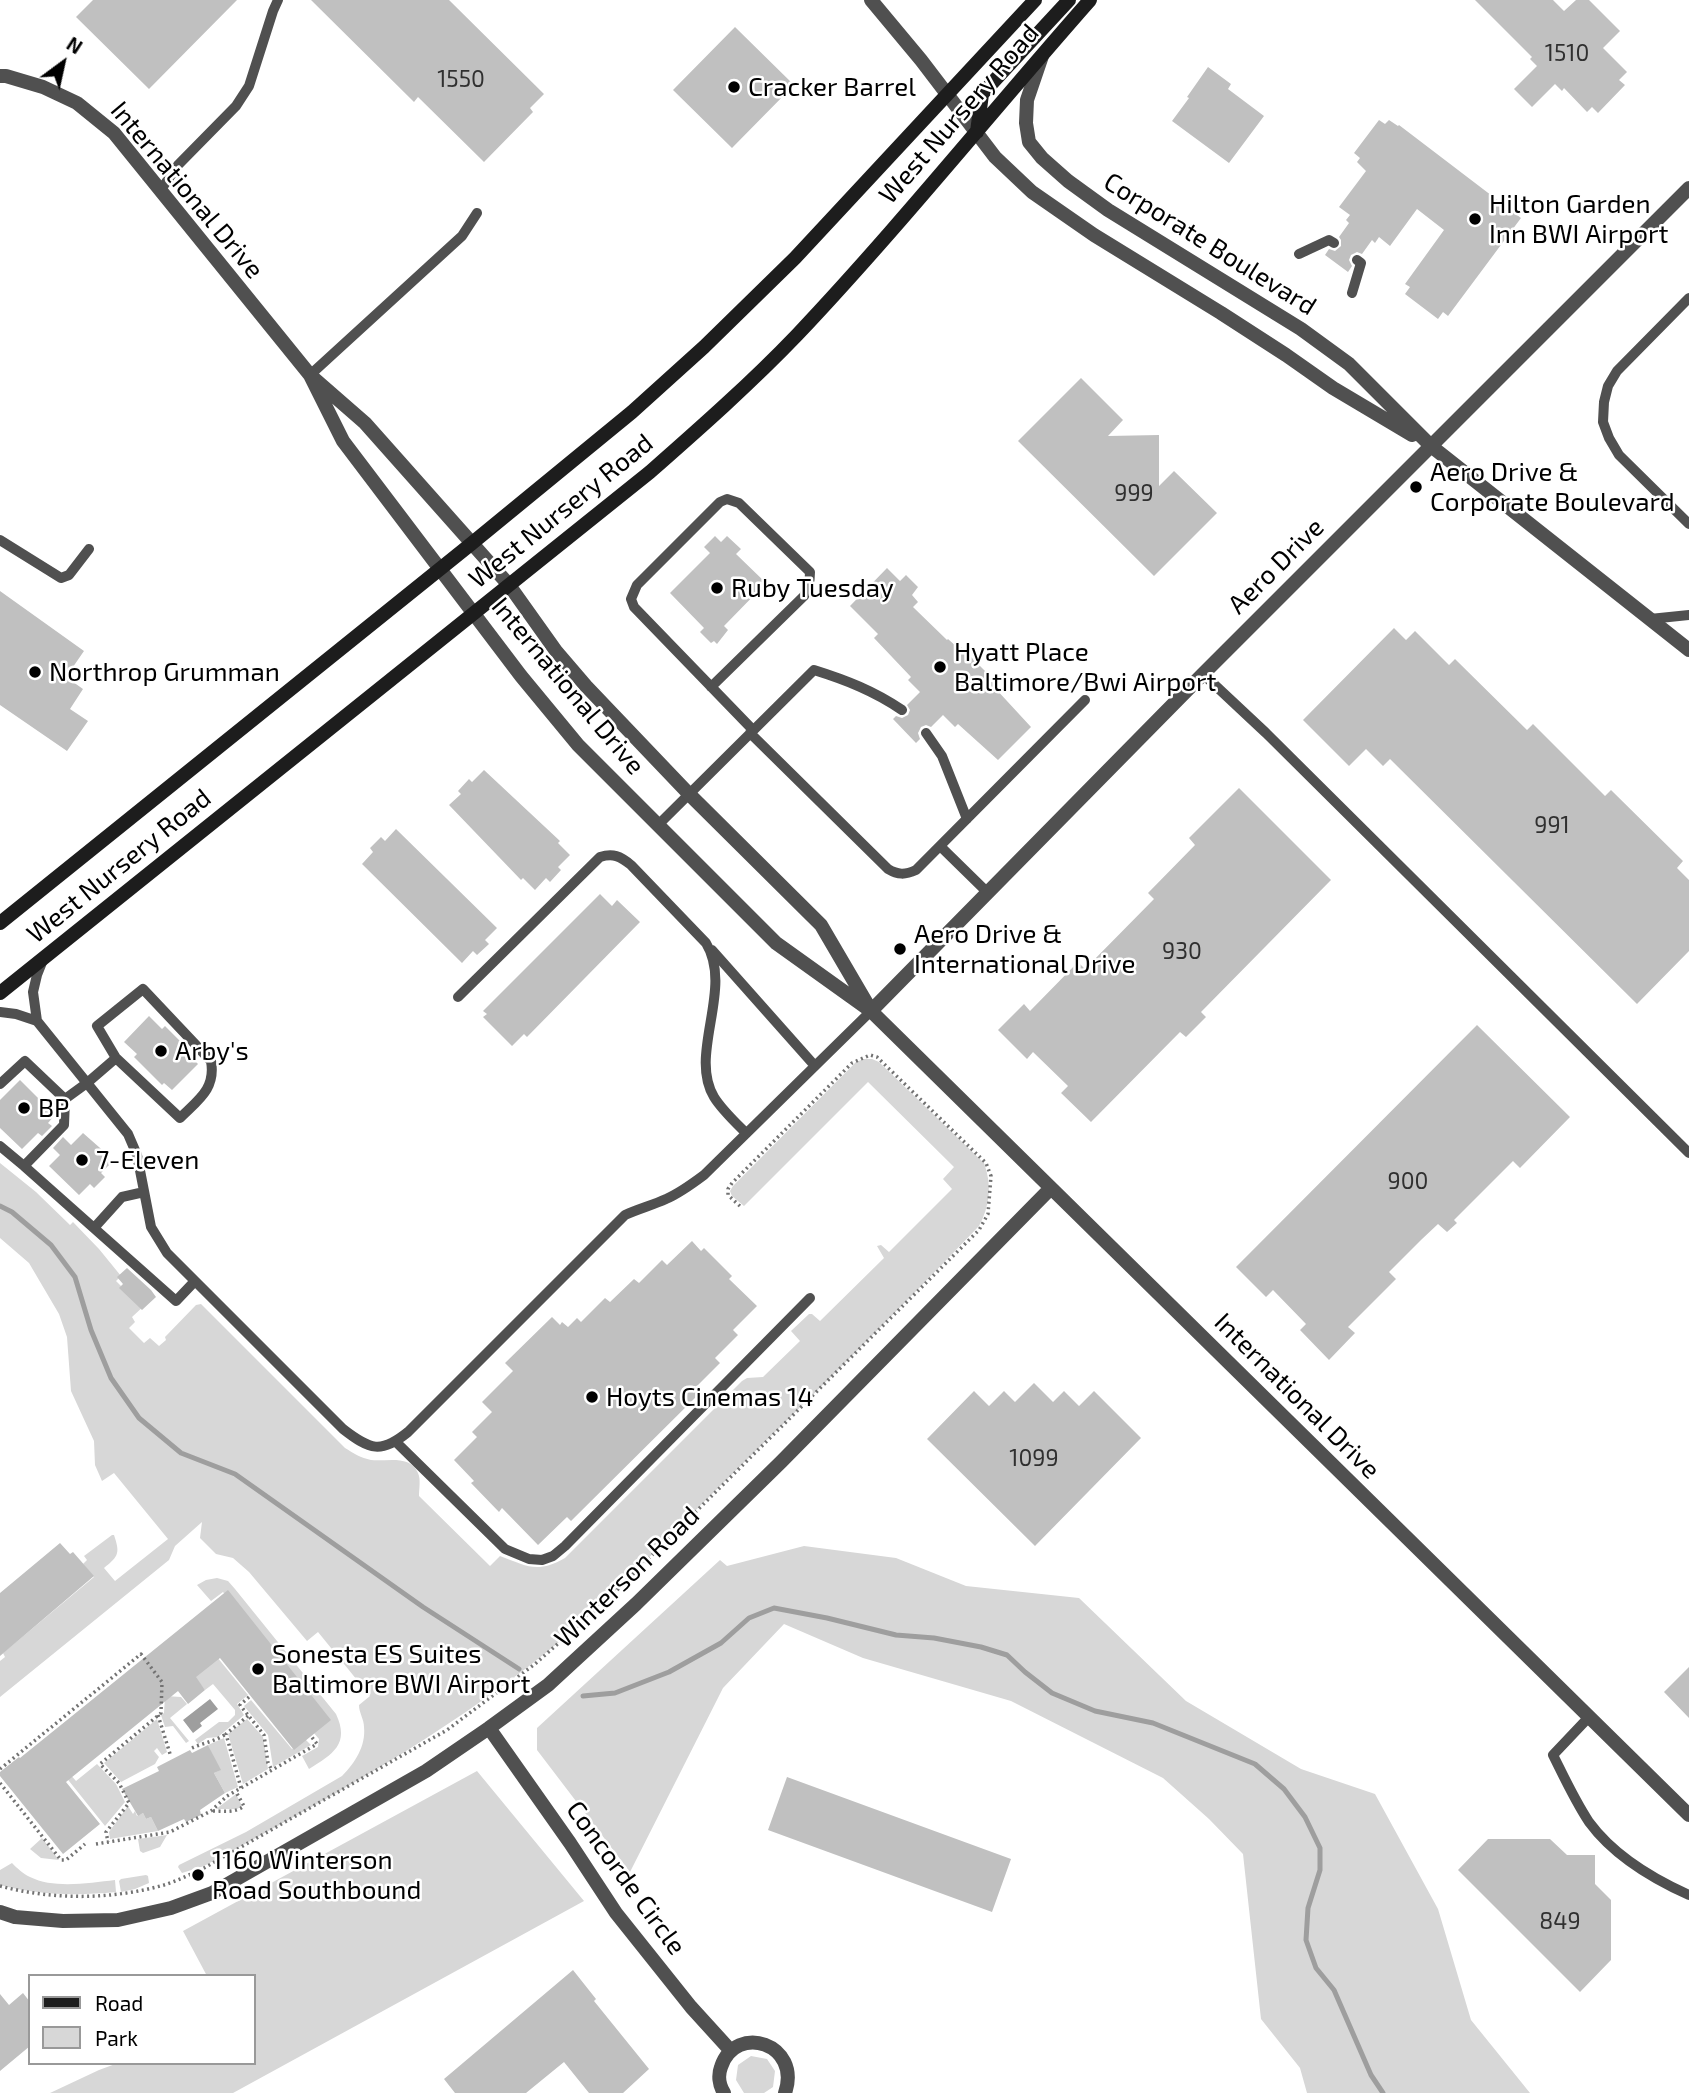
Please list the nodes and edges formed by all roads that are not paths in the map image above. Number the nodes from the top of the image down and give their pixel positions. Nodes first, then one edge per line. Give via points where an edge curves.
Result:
1 (278, 0) edge
2 (871, 0) edge
3 (1035, 0) edge
4 (1069, 0) edge
5 (1090, 0) edge
6 (1042, 56) junction
7 (0, 76) edge
8 (947, 94) junction
9 (977, 133) junction
10 (1689, 188) edge
11 (160, 191) junction
12 (477, 213) dead end
13 (1334, 243) dead end
14 (1299, 254) dead end
15 (1357, 260) dead end
16 (1352, 293) dead end
17 (1689, 299) edge
18 (310, 375) junction
19 (1431, 446) junction
20 (1689, 524) edge
21 (0, 540) edge
22 (471, 544) junction
23 (89, 549) dead end
24 (439, 570) junction
25 (509, 585) junction
26 (473, 613) junction
27 (1689, 615) edge
28 (1650, 619) junction
29 (1689, 650) edge
30 (1203, 674) junction
31 (711, 687) junction
32 (1085, 700) dead end
33 (902, 710) dead end
34 (752, 732) junction
35 (926, 733) dead end
36 (689, 794) junction
37 (967, 819) junction
38 (658, 825) junction
39 (940, 846) junction
40 (988, 893) junction
41 (0, 923) edge
42 (706, 943) junction
43 (43, 959) junction
44 (0, 993) edge
45 (458, 997) dead end
46 (871, 1011) junction
47 (0, 1012) edge
48 (37, 1021) junction
49 (116, 1058) junction
50 (815, 1066) junction
51 (88, 1083) junction
52 (0, 1084) edge
53 (65, 1099) junction
54 (746, 1133) junction
55 (0, 1146) edge
56 (1689, 1153) edge
57 (24, 1166) junction
58 (1051, 1188) junction
59 (144, 1192) junction
60 (94, 1228) junction
61 (195, 1281) junction
62 (810, 1298) dead end
63 (396, 1442) junction
64 (1589, 1717) junction
65 (489, 1728) junction
66 (1689, 1815) edge
67 (1689, 1895) edge
68 (0, 1912) edge
69 (730, 2051) junction
70 (724, 2093) edge
71 (785, 2093) edge

1 - 11 lane via 249,86
2 - 8 street, Corporate Boulevard
3 - 8 main road, West Nursery Road
4 - 9 main road via 982,94
5 - 6 main road, West Nursery Road
6 - 9 main road, West Nursery Road
6 - 19 street, Corporate Boulevard via 1027,100 1026,122 1029,142 1042,158 1108,210 1349,364
7 - 11 street, International Drive via 43,86 77,103 114,133
8 - 9 street, Corporate Boulevard
8 - 22 main road, West Nursery Road via 795,258 704,346 632,412
9 - 19 street, Corporate Boulevard via 1032,192 1094,236
9 - 25 main road, West Nursery Road via 797,335 724,406
10 - 19 street, Aero Drive
11 - 18 street, International Drive
12 - 18 lane via 462,236
13 - 14 lane via 1329,240
15 - 16 lane via 1361,263
17 - 20 lane via 1617,371 1604,402 1604,422 1619,455
18 - 22 street, International Drive via 365,423
18 - 24 street, International Drive via 343,441
19 - 28 street, Corporate Boulevard
19 - 30 street, Aero Drive
21 - 23 lane via 61,578 69,575
22 - 24 main road, West Nursery Road
22 - 25 street, International Drive
24 - 26 street, International Drive
24 - 41 main road, West Nursery Road
25 - 26 main road, West Nursery Road
25 - 36 street, International Drive via 586,686
26 - 38 street, International Drive via 578,745
26 - 43 main road, West Nursery Road
27 - 28 lane
28 - 29 street, Corporate Boulevard
30 - 40 street, Aero Drive
30 - 56 lane
31 - 31 lane via 631,599 637,585 727,499 739,503 810,572 810,579 804,596
31 - 34 lane
32 - 37 lane
33 - 34 lane via 850,681 814,670
34 - 36 lane
34 - 39 lane via 896,874 916,870
35 - 37 lane via 942,756
36 - 38 lane
36 - 46 street, International Drive via 821,925
37 - 39 lane
38 - 46 street, International Drive via 776,943
39 - 40 lane
40 - 46 street, Aero Drive
42 - 45 lane via 631,865 606,855
42 - 50 lane
42 - 54 lane via 716,966 706,1063 709,1084 713,1096
43 - 44 main road, West Nursery Road
43 - 48 lane via 33,992
46 - 50 lane
46 - 58 street, International Drive
47 - 48 lane
48 - 51 lane
49 - 49 lane via 97,1026 143,989 211,1062 214,1076 180,1118
49 - 51 lane
50 - 54 lane
51 - 53 lane
51 - 59 lane via 128,1134
52 - 53 lane via 25,1061
53 - 57 lane via 64,1125
54 - 63 lane via 682,1191 625,1215
55 - 57 lane
57 - 60 lane
58 - 64 street, International Drive
58 - 65 street, Winterson Road via 636,1604 548,1685
59 - 60 lane via 122,1197
59 - 61 lane via 151,1227 167,1253
60 - 61 lane via 176,1301
61 - 63 lane via 343,1429 379,1447
62 - 63 lane via 565,1546 542,1560 505,1549
64 - 66 street, International Drive
64 - 67 lane via 1553,1755 1575,1798 1590,1823 1620,1853 1660,1882
65 - 68 street, Winterson Road via 426,1771 201,1897 118,1920 63,1921
65 - 69 street, Concorde Circle via 617,1913
69 - 70 street via 720,2072
69 - 71 street via 752,2042 775,2049 788,2070

